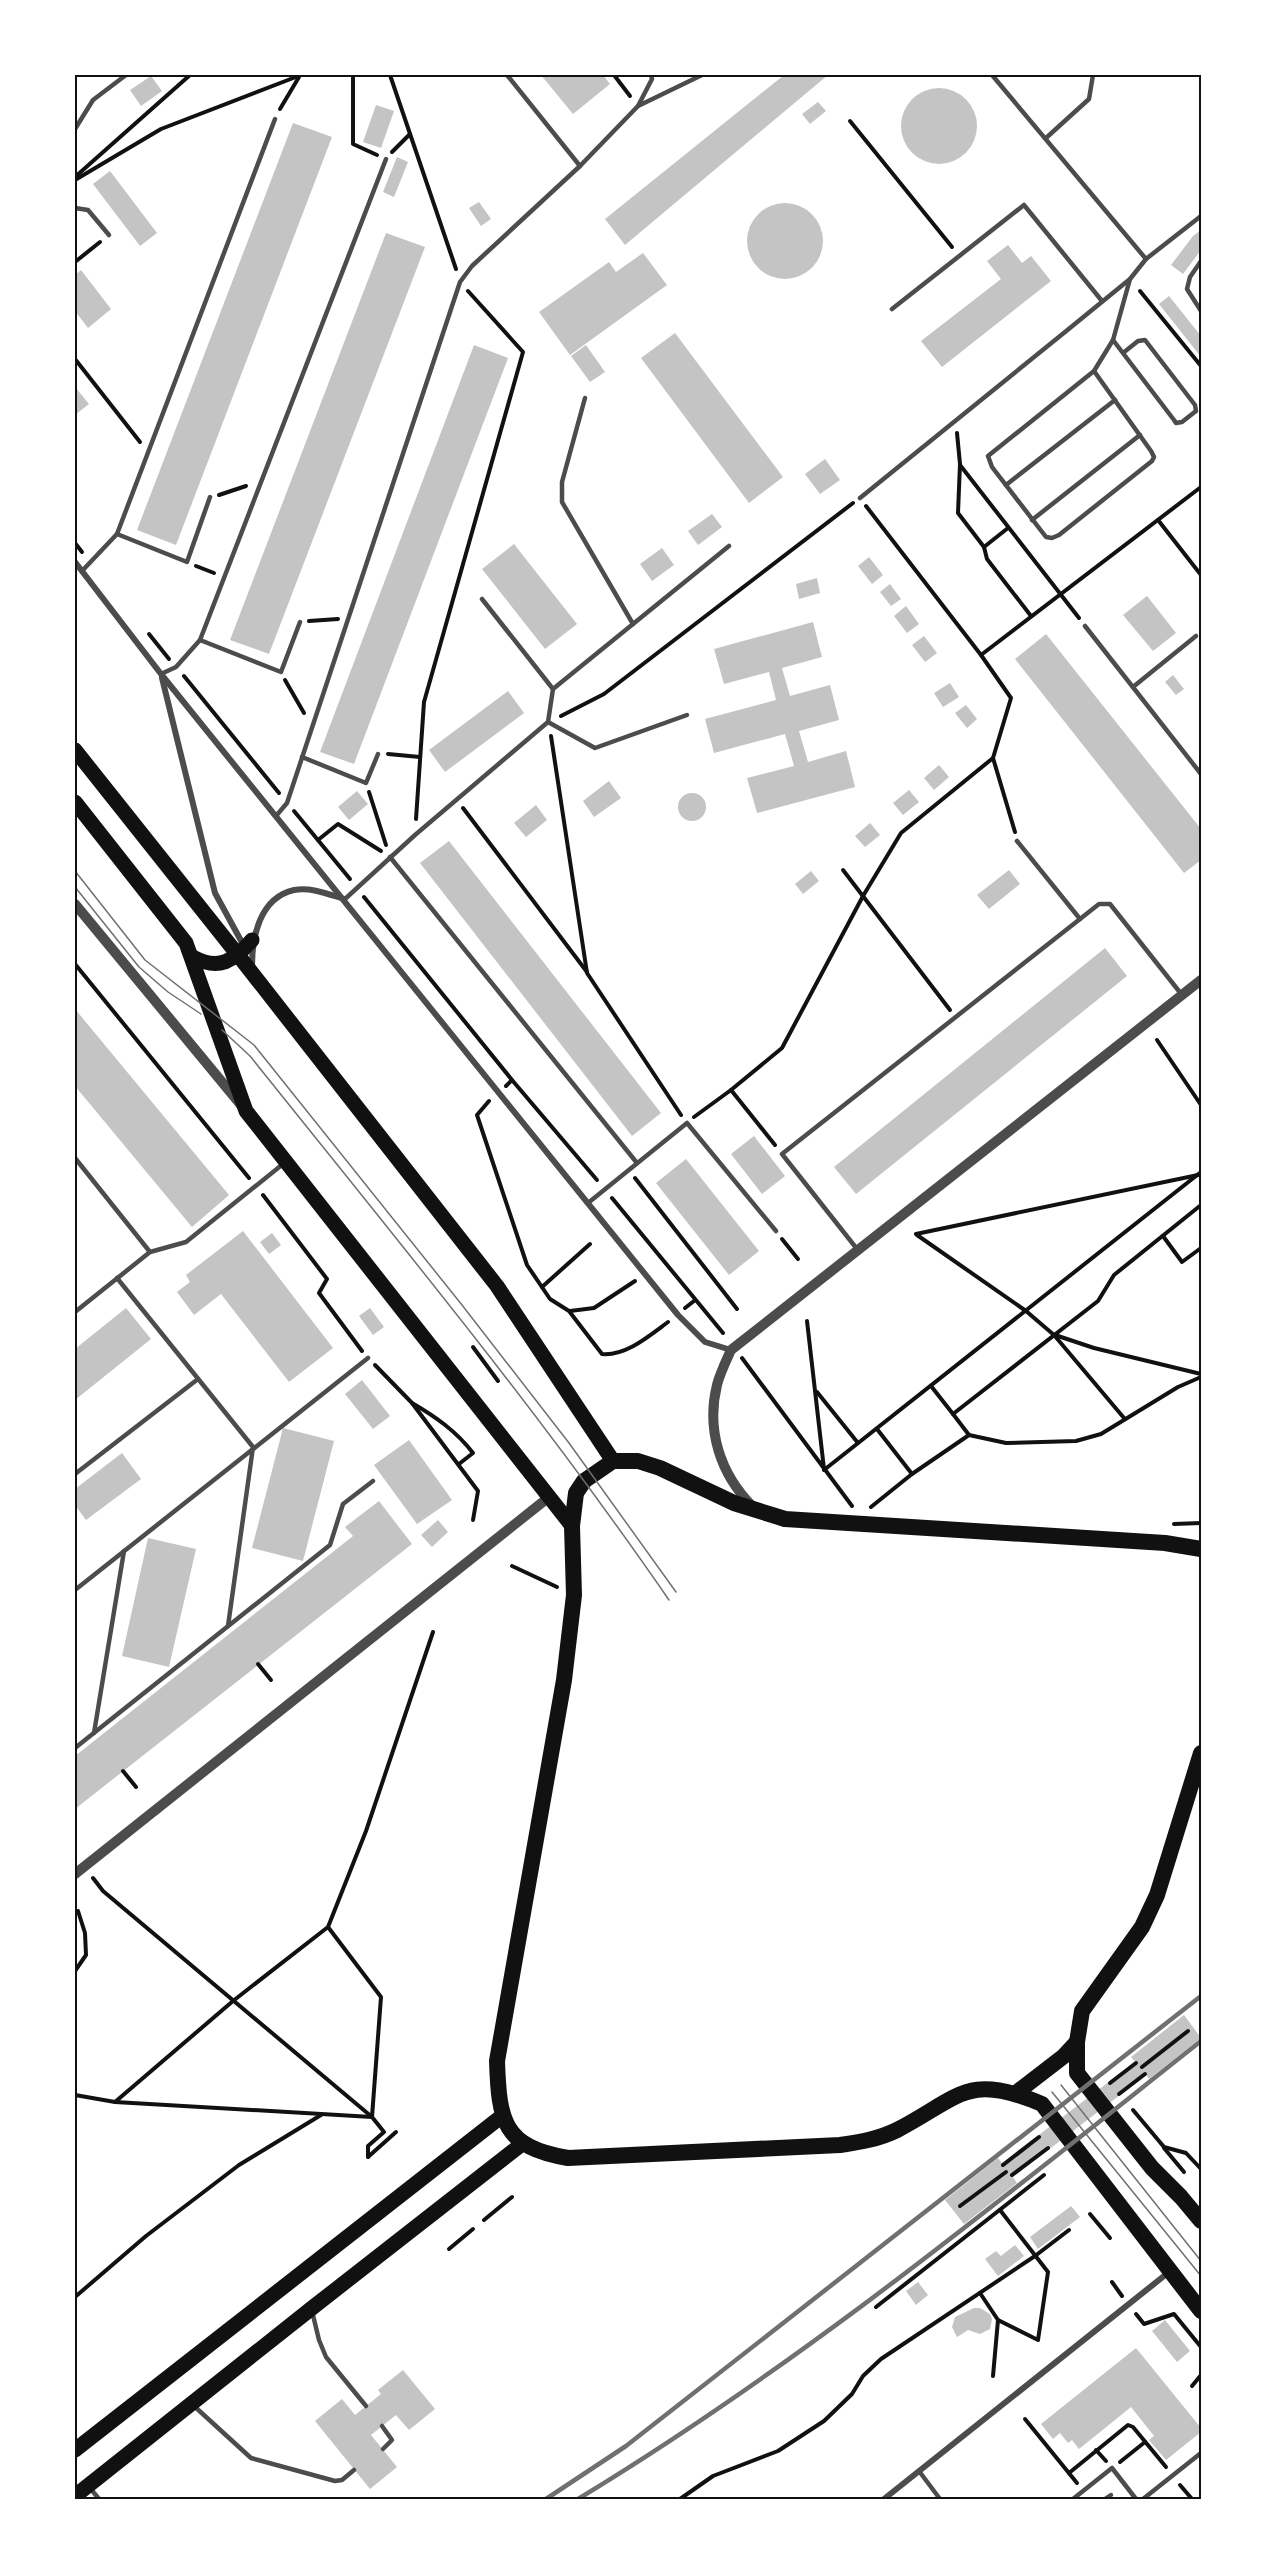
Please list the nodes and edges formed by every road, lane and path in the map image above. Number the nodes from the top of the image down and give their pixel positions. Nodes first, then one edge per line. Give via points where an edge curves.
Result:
1 (126, 75) edge
2 (189, 75) edge
3 (353, 75) edge
4 (390, 75) edge
5 (507, 75) edge
6 (614, 75) edge
7 (651, 75) edge
8 (702, 75) edge
9 (992, 75) edge
10 (1094, 75) edge
11 (300, 76) edge
12 (638, 106) junction
13 (275, 119) joint
14 (850, 121) dead end
15 (75, 129) edge
16 (410, 134) junction
17 (1046, 138) junction
18 (386, 159) junction
19 (580, 166) junction
20 (75, 179) edge
21 (75, 208) edge
22 (1201, 216) edge
23 (109, 235) joint
24 (960, 256) junction
25 (1146, 259) junction
26 (1201, 261) edge
27 (75, 262) edge
28 (1130, 279) junction
29 (460, 282) junction
30 (1102, 301) junction
31 (892, 309) dead end
32 (1201, 310) edge
33 (1113, 340) junction
34 (1123, 353) junction
35 (75, 359) edge
36 (1201, 366) edge
37 (1094, 371) junction
38 (585, 398) dead end
39 (1115, 400) junction
40 (956, 420) junction
41 (1140, 435) junction
42 (148, 452) junction
43 (960, 464) junction
44 (261, 481) junction
45 (1006, 485) junction
46 (1201, 487) edge
47 (210, 498) joint
48 (860, 498) junction
49 (1032, 520) junction
50 (1158, 520) junction
51 (1008, 528) junction
52 (117, 534) junction
53 (729, 546) dead end
54 (984, 547) junction
55 (75, 562) edge
56 (187, 562) junction
57 (82, 571) junction
58 (1201, 575) edge
59 (224, 577) junction
60 (1060, 595) junction
61 (482, 599) dead end
62 (1032, 616) junction
63 (348, 618) junction
64 (300, 622) joint
65 (633, 624) junction
66 (1085, 626) joint
67 (1196, 636) dead end
68 (200, 640) junction
69 (981, 655) junction
70 (281, 672) junction
71 (161, 674) junction
72 (1133, 687) junction
73 (553, 689) junction
74 (687, 715) dead end
75 (548, 722) junction
76 (312, 728) junction
77 (75, 750) edge
78 (378, 754) joint
79 (420, 757) junction
80 (302, 758) junction
81 (993, 758) junction
82 (1201, 774) edge
83 (366, 783) junction
84 (457, 800) junction
85 (75, 802) edge
86 (276, 816) junction
87 (415, 835) junction
88 (318, 841) dead end
89 (1017, 841) joint
90 (390, 856) junction
91 (843, 870) dead end
92 (863, 896) junction
93 (345, 899) junction
94 (75, 904) edge
95 (1080, 919) junction
96 (245, 948) junction
97 (193, 957) junction
98 (587, 973) junction
99 (1201, 980) edge
100 (1182, 994) junction
101 (955, 1018) junction
102 (1157, 1040) dead end
103 (512, 1080) dead end
104 (731, 1090) junction
105 (1201, 1105) edge
106 (246, 1111) junction
107 (687, 1123) junction
108 (783, 1154) junction
109 (75, 1158) edge
110 (285, 1161) junction
111 (637, 1163) junction
112 (629, 1170) junction
113 (1200, 1174) edge
114 (605, 1190) junction
115 (588, 1203) junction
116 (1201, 1206) edge
117 (776, 1231) joint
118 (1163, 1236) junction
119 (590, 1244) dead end
120 (1201, 1248) edge
121 (859, 1250) junction
122 (150, 1252) junction
123 (798, 1259) dead end
124 (117, 1278) junction
125 (542, 1287) dead end
126 (625, 1288) dead end
127 (737, 1309) dead end
128 (1026, 1311) junction
129 (75, 1312) edge
130 (807, 1321) dead end
131 (715, 1325) dead end
132 (658, 1330) dead end
133 (1054, 1335) junction
134 (473, 1347) dead end
135 (731, 1350) junction
136 (368, 1358) dead end
137 (749, 1368) dead end
138 (1201, 1376) edge
139 (198, 1378) junction
140 (498, 1381) dead end
141 (931, 1386) junction
142 (817, 1392) junction
143 (953, 1414) junction
144 (1124, 1418) junction
145 (877, 1429) junction
146 (969, 1434) junction
147 (858, 1443) junction
148 (253, 1448) junction
149 (614, 1461) junction
150 (459, 1464) junction
151 (824, 1470) junction
152 (75, 1474) edge
153 (912, 1474) junction
154 (373, 1481) dead end
155 (549, 1497) junction
156 (850, 1506) dead end
157 (869, 1508) dead end
158 (758, 1511) junction
159 (473, 1520) dead end
160 (572, 1526) junction
161 (1201, 1550) edge
162 (124, 1551) junction
163 (512, 1566) dead end
164 (75, 1590) edge
165 (563, 1590) dead end
166 (228, 1626) junction
167 (434, 1632) dead end
168 (258, 1664) dead end
169 (271, 1680) dead end
170 (94, 1733) junction
171 (75, 1748) edge
172 (1201, 1753) edge
173 (123, 1771) dead end
174 (136, 1788) dead end
175 (75, 1874) edge
176 (103, 1891) dead end
177 (78, 1911) dead end
178 (328, 1927) junction
179 (75, 1971) edge
180 (233, 2001) junction
181 (1188, 2031) dead end
182 (1077, 2042) junction
183 (1138, 2065) junction
184 (1110, 2083) dead end
185 (1016, 2093) junction
186 (1119, 2094) dead end
187 (75, 2095) edge
188 (115, 2102) junction
189 (1133, 2110) dead end
190 (322, 2114) junction
191 (502, 2116) junction
192 (372, 2118) junction
193 (396, 2132) dead end
194 (1039, 2137) dead end
195 (522, 2144) junction
196 (1164, 2147) junction
197 (1048, 2148) dead end
198 (1201, 2169) edge
199 (1007, 2170) junction
200 (1044, 2175) dead end
201 (1188, 2176) dead end
202 (512, 2197) dead end
203 (960, 2206) dead end
204 (1000, 2210) junction
205 (1090, 2214) dead end
206 (484, 2220) dead end
207 (1201, 2221) edge
208 (473, 2229) dead end
209 (1069, 2230) dead end
210 (1110, 2238) dead end
211 (449, 2249) dead end
212 (1035, 2256) junction
213 (1169, 2272) junction
214 (980, 2293) junction
215 (75, 2297) edge
216 (876, 2307) dead end
217 (312, 2308) junction
218 (1201, 2311) edge
219 (998, 2320) junction
220 (1144, 2325) dead end
221 (1201, 2347) edge
222 (1201, 2375) edge
223 (993, 2376) dead end
224 (1192, 2386) dead end
225 (192, 2404) junction
226 (366, 2406) dead end
227 (1025, 2419) dead end
228 (382, 2426) dead end
229 (1145, 2442) junction
230 (383, 2449) dead end
231 (75, 2450) edge
232 (1201, 2453) edge
233 (1112, 2468) junction
234 (354, 2470) dead end
235 (919, 2471) junction
236 (1068, 2473) junction
237 (1173, 2475) junction
238 (88, 2486) junction
239 (1083, 2491) junction
240 (1111, 2495) dead end
241 (75, 2496) edge
242 (99, 2499) edge
243 (680, 2499) edge
244 (884, 2499) edge
245 (940, 2499) edge
246 (1073, 2499) edge
247 (1105, 2499) edge
248 (1136, 2499) edge
249 (1143, 2499) edge
250 (1192, 2499) edge

1 - 15 lane via 93,100
2 - 20 path
3 - 18 path via 353,144
4 - 16 path
5 - 19 lane
6 - 12 path
7 - 12 lane
8 - 12 lane
9 - 17 lane
10 - 17 lane via 1089,99
11 - 13 path
11 - 20 path via 160,129
12 - 19 lane
13 - 42 lane
14 - 24 path
16 - 18 path
16 - 29 path
17 - 25 lane
18 - 44 lane
19 - 29 lane via 472,266
21 - 23 lane via 88,210
22 - 25 lane
23 - 27 path
24 - 30 lane via 1024,205
24 - 31 lane
25 - 28 lane
26 - 32 lane via 1187,283 1189,295
28 - 30 lane
28 - 33 lane
28 - 36 path
29 - 63 lane
29 - 79 path via 523,352 424,702
30 - 40 lane
33 - 34 lane
33 - 37 lane
34 - 34 lane via 1176,423 1196,411 1145,340
35 - 42 path
37 - 39 lane
37 - 45 lane via 988,456
38 - 65 lane via 562,482 562,502
39 - 41 lane
39 - 45 lane
40 - 43 path
40 - 48 lane
41 - 49 lane
41 - 49 lane via 1154,457 1149,464 1059,535 1046,537
42 - 52 lane
43 - 51 path
43 - 54 path via 958,513
44 - 47 path
44 - 59 lane
45 - 49 lane
46 - 50 path
47 - 56 lane
48 - 69 path
48 - 75 path via 604,694
50 - 58 path
50 - 60 path
51 - 54 path
51 - 60 path
52 - 56 lane
52 - 57 lane
53 - 65 lane
54 - 62 path via 987,560
55 - 57 street
56 - 59 path
57 - 71 street
59 - 68 lane
60 - 62 path
60 - 66 path
61 - 73 lane
62 - 69 path
63 - 64 path
63 - 76 lane
64 - 70 lane
65 - 73 lane
66 - 72 lane
67 - 72 lane
68 - 70 lane
68 - 71 lane via 176,668
69 - 81 path via 1011,698
70 - 76 path
71 - 86 street
71 - 96 street via 215,893
72 - 82 lane
73 - 75 lane
74 - 75 lane via 595,747
75 - 84 lane
75 - 98 path
76 - 80 lane
77 - 96 main road
78 - 79 path
78 - 83 lane
79 - 87 path
80 - 83 lane
80 - 86 lane via 287,803
81 - 89 path
81 - 92 path via 901,833
83 - 90 path
84 - 87 lane
84 - 98 path
85 - 97 main road
86 - 93 street
87 - 90 lane
88 - 90 path via 338,824
89 - 95 lane
90 - 93 lane
90 - 111 lane
91 - 92 path
92 - 101 path
92 - 104 path via 782,1048
93 - 96 street via 315,890 293,890 274,901
93 - 115 street
94 - 106 street
95 - 100 lane via 1099,904 1110,904
95 - 101 lane
96 - 97 main road via 220,964 207,964
96 - 149 main road via 252,971 497,1286
97 - 106 main road
98 - 107 path
99 - 100 street
100 - 121 street
101 - 108 lane
102 - 105 path
103 - 114 path
104 - 107 path
104 - 108 path
106 - 110 main road
107 - 111 lane
107 - 117 lane
108 - 121 lane
109 - 122 lane
110 - 122 lane via 186,1242
110 - 155 main road
111 - 112 lane
112 - 114 lane
112 - 127 path
113 - 128 path
113 - 128 path via 916,1234
114 - 115 lane
114 - 131 path
115 - 135 street via 678,1315 705,1342
116 - 118 path
117 - 123 path
118 - 120 path via 1182,1262
118 - 133 path via 1114,1275 1098,1301
119 - 125 path
121 - 135 street
122 - 124 lane
124 - 129 lane
124 - 139 lane
126 - 132 path via 594,1308 569,1311 602,1354 627,1350
128 - 133 path
128 - 141 path
130 - 142 path
133 - 138 path
133 - 143 path
133 - 144 path
134 - 140 path
135 - 158 street via 717,1382 712,1410 715,1440 738,1492
136 - 148 lane
137 - 151 path
138 - 144 path
139 - 148 lane
139 - 152 lane
141 - 143 path
141 - 145 path
142 - 147 path
142 - 151 path
143 - 146 path
144 - 146 path via 1101,1434 1076,1441 1006,1443
145 - 147 path
145 - 153 path
146 - 153 path
147 - 151 path
148 - 162 lane
148 - 166 lane
149 - 158 highway via 638,1461 660,1468
149 - 160 highway via 584,1481 576,1493
150 - 150 path via 425,1421 412,1403 439,1419 467,1445 473,1453
150 - 159 path via 478,1491
151 - 156 path
153 - 157 path
154 - 166 lane via 343,1504 330,1545
155 - 160 main road
155 - 175 street
158 - 161 highway via 785,1519 1165,1543
160 - 191 highway via 574,1595 564,1680 497,2061
162 - 164 lane
162 - 170 lane
163 - 165 path
166 - 170 lane
167 - 178 path via 366,1831
168 - 169 path
170 - 171 lane
172 - 182 highway via 1157,1895 1142,1927 1082,2011
173 - 174 path
176 - 180 path
177 - 179 path via 86,1955
178 - 180 path
178 - 192 path via 381,1996
180 - 188 path
180 - 192 path
181 - 183 path
182 - 185 highway
182 - 207 highway via 1077,2073 1152,2168
183 - 184 path
183 - 186 path via 1145,2072
185 - 195 highway via 981,2088 952,2096 897,2130 871,2140 840,2145 568,2158
185 - 213 highway via 1042,2104
187 - 188 path
188 - 190 path
189 - 196 path
190 - 192 path
190 - 215 path via 239,2165 146,2236
191 - 195 highway
191 - 231 main road
192 - 193 path via 384,2132 368,2146 368,2157
194 - 199 path
195 - 217 main road
196 - 198 path via 1186,2153
196 - 201 path
197 - 199 path
199 - 203 path
200 - 204 path
202 - 206 path
204 - 212 path
204 - 216 path
205 - 210 path
208 - 211 path
209 - 212 path
212 - 214 path
212 - 219 path via 1048,2272 1038,2340
213 - 218 highway
213 - 235 street
214 - 219 path
214 - 243 path via 881,2359 824,2421 778,2451 713,2476
217 - 225 main road
217 - 226 lane via 326,2357
219 - 223 path
220 - 221 path via 1174,2314
222 - 224 path
225 - 234 lane via 251,2458 335,2481
225 - 238 main road
227 - 236 path
228 - 230 lane via 392,2440
229 - 233 path
229 - 236 path via 1128,2425
229 - 237 path
232 - 237 lane
233 - 239 lane
233 - 248 lane
235 - 244 street
235 - 245 lane
236 - 239 path
237 - 249 lane
237 - 250 path
238 - 241 main road
238 - 242 lane
239 - 246 lane
240 - 247 lane

